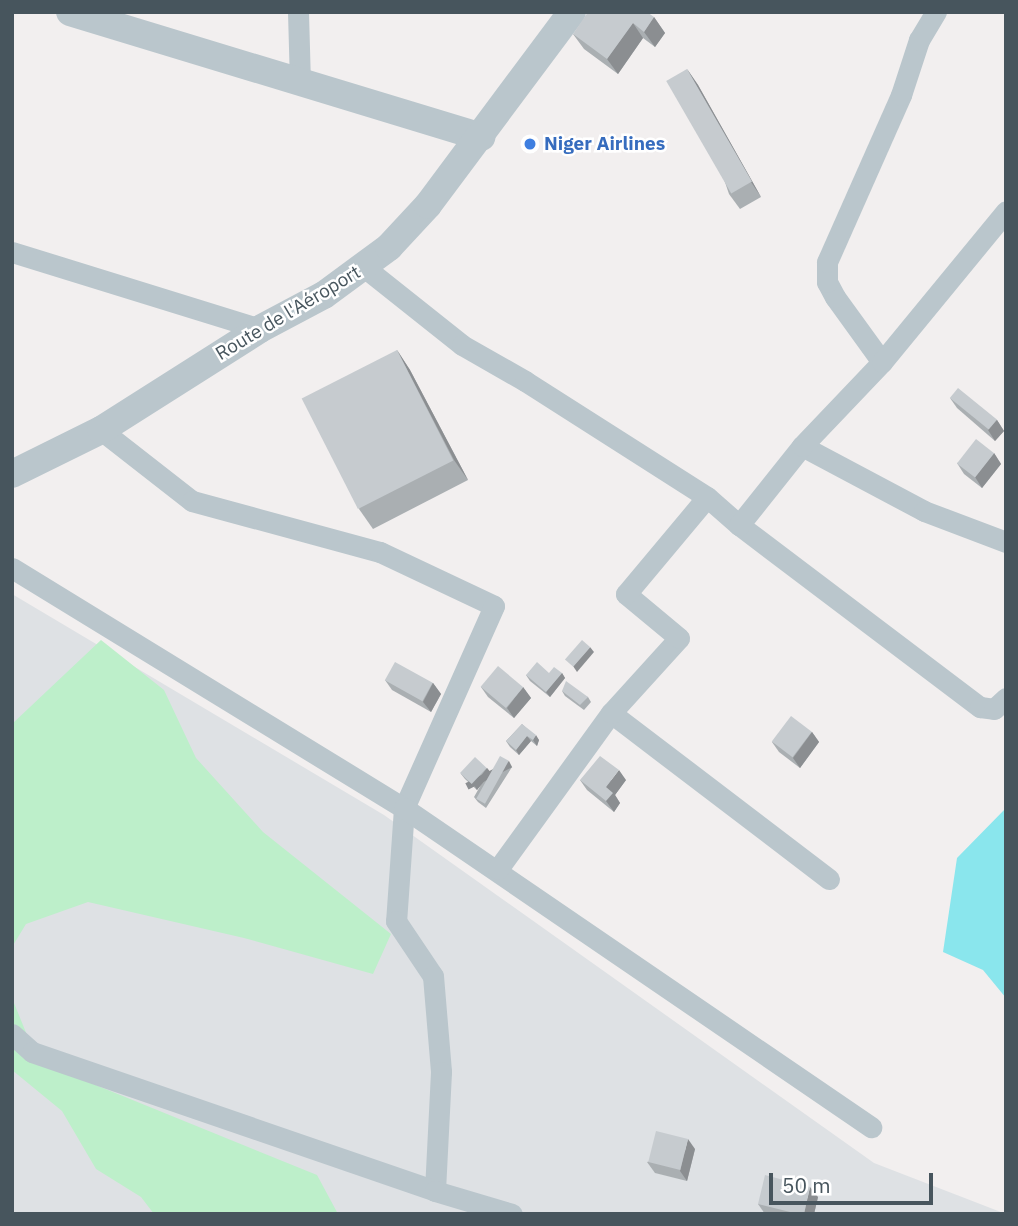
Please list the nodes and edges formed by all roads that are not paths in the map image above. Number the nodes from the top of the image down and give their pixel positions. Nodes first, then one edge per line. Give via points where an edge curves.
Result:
1 (70, 12) edge
2 (298, 12) edge
3 (572, 12) edge
4 (936, 12) edge
5 (300, 82) junction
6 (481, 137) junction
7 (1006, 211) edge
8 (12, 252) edge
9 (364, 267) junction
10 (260, 329) junction
11 (882, 362) junction
12 (101, 430) junction
13 (802, 446) junction
14 (25, 469) edge
15 (12, 489) edge
16 (707, 498) junction
17 (739, 525) junction
18 (1006, 542) edge
19 (12, 568) edge
20 (1006, 698) edge
21 (611, 713) junction
22 (404, 808) junction
23 (498, 869) junction
24 (829, 880) dead end
25 (12, 1034) edge
26 (871, 1127) dead end
27 (435, 1191) junction
28 (512, 1214) edge

1 - 5 street
2 - 5 street
3 - 6 street, Route de l'Aéroport
4 - 11 street via 919,40 901,95 827,262 827,282 835,297
5 - 6 street
6 - 9 street, Route de l'Aéroport via 410,228
7 - 11 street
8 - 10 street
9 - 10 street, Route de l'Aéroport via 324,295
9 - 16 street via 462,345
10 - 12 street, Route de l'Aéroport
11 - 13 street
12 - 14 street, Route de l'Aéroport
12 - 22 street via 192,501 380,552 494,606
13 - 17 street
13 - 18 street via 924,511
14 - 15 street, Route de l'Aéroport
16 - 17 street
16 - 21 street via 625,594 679,638
17 - 20 street via 980,707 994,709
19 - 22 street
21 - 23 street
21 - 24 street
22 - 23 street
22 - 27 street via 397,921 433,976 441,1072
23 - 26 street
25 - 27 street via 32,1052
27 - 28 street

